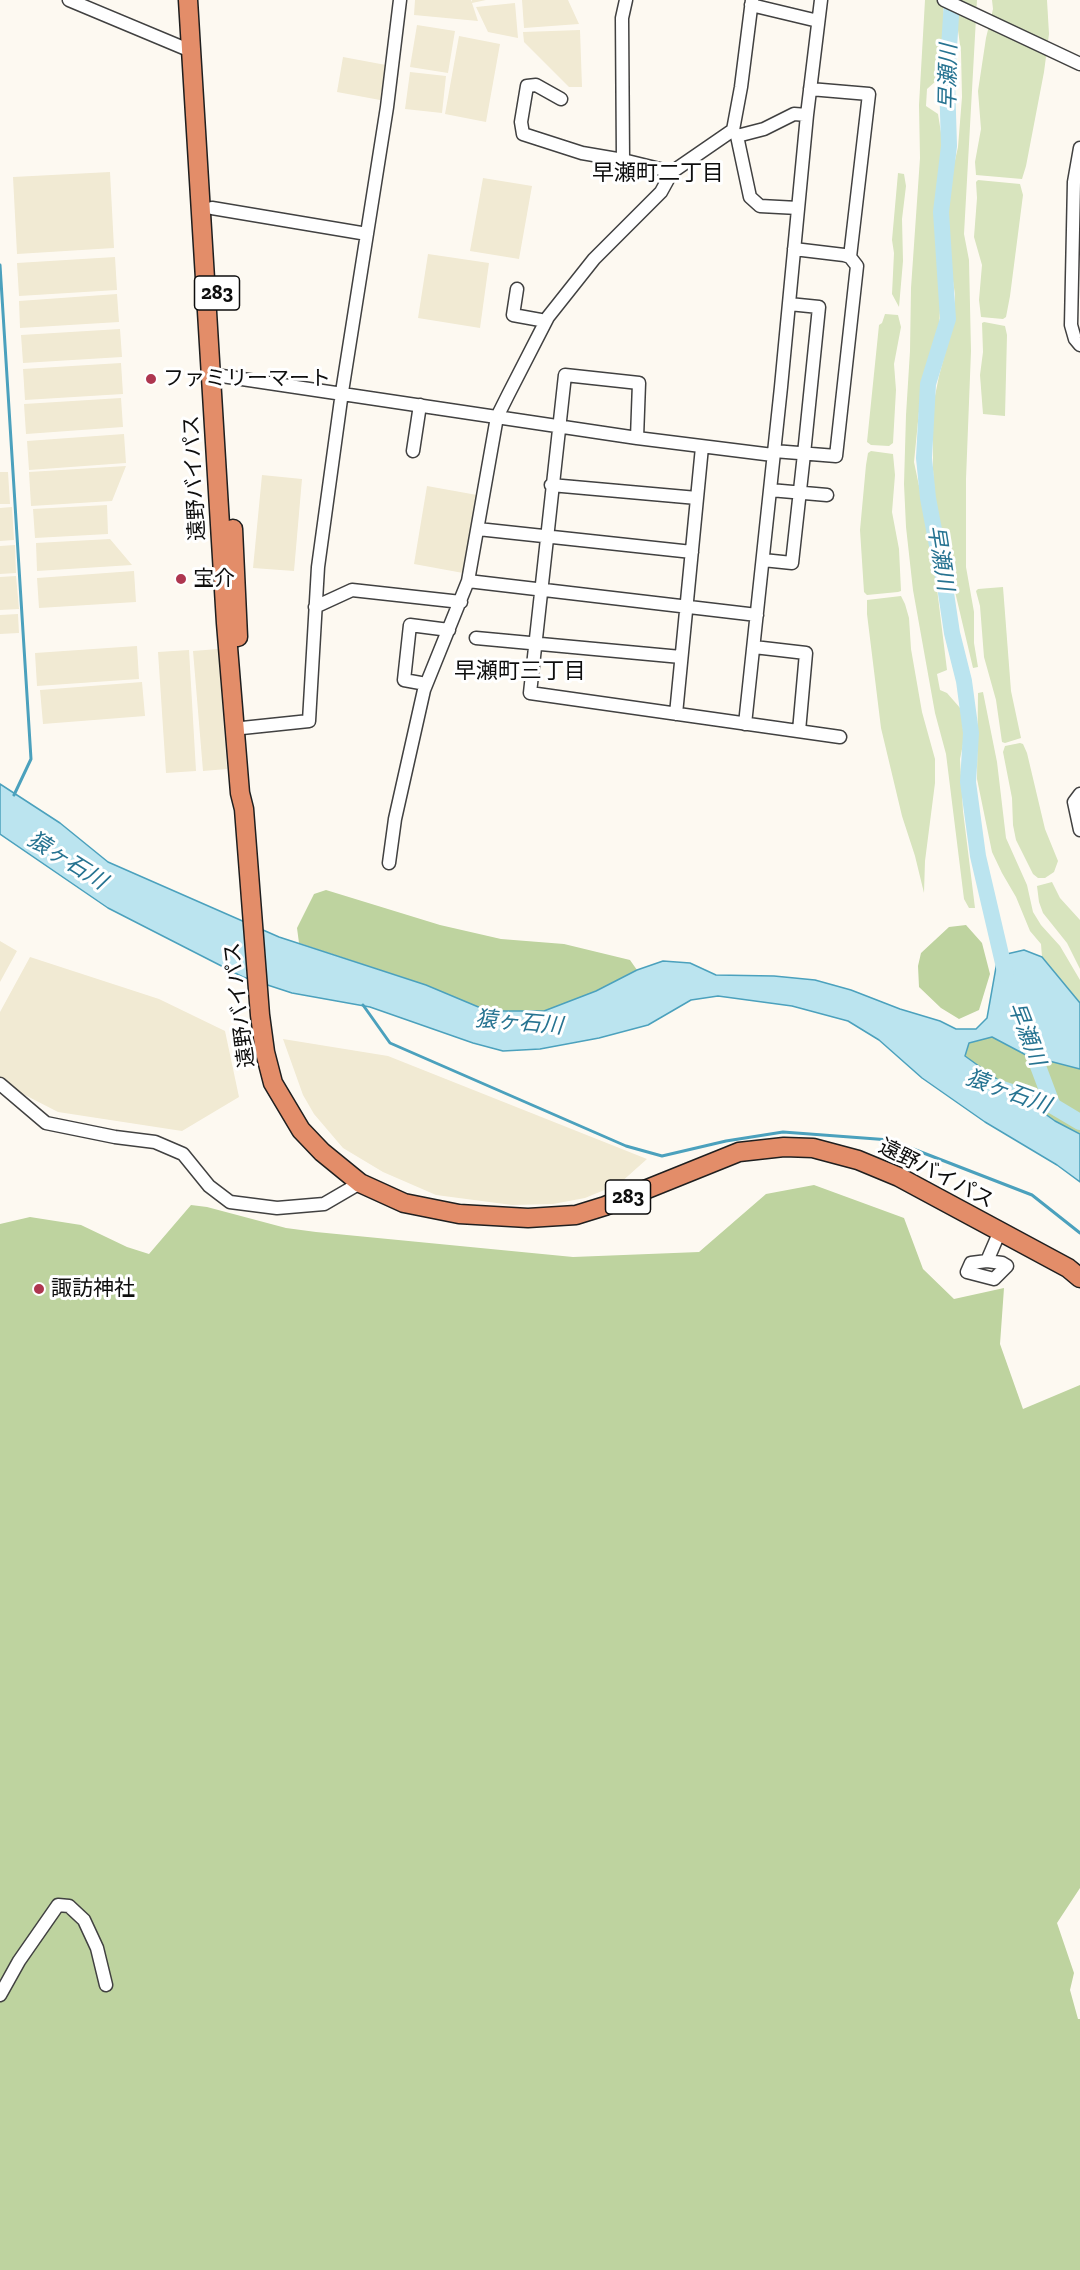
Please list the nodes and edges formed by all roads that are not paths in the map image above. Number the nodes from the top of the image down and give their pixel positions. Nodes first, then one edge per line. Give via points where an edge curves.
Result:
1 (69, 0) edge
2 (188, 0) edge
3 (199, 0) edge
4 (400, 0) edge
5 (626, 0) edge
6 (821, 0) edge
7 (944, 0) edge
8 (751, 2) edge
9 (818, 21) junction
10 (191, 51) junction
11 (1080, 64) edge
12 (810, 89) junction
13 (561, 99) dead end
14 (807, 115) junction
15 (735, 133) junction
16 (1080, 148) edge
17 (623, 160) junction
18 (672, 172) junction
19 (212, 208) junction
20 (798, 208) junction
21 (367, 234) junction
22 (794, 249) junction
23 (850, 258) junction
24 (517, 289) dead end
25 (789, 304) junction
26 (546, 321) junction
27 (1080, 345) edge
28 (222, 376) junction
29 (342, 392) junction
30 (420, 405) junction
31 (497, 417) junction
32 (558, 426) junction
33 (637, 438) junction
34 (702, 447) junction
35 (413, 451) dead end
36 (774, 453) junction
37 (804, 454) junction
38 (551, 485) junction
39 (770, 490) junction
40 (800, 492) junction
41 (827, 495) dead end
42 (697, 498) junction
43 (478, 529) junction
44 (546, 536) junction
45 (692, 552) junction
46 (763, 560) junction
47 (468, 581) junction
48 (540, 590) junction
49 (461, 602) junction
50 (686, 606) junction
51 (315, 607) junction
52 (757, 615) junction
53 (449, 630) junction
54 (476, 638) dead end
55 (535, 644) junction
56 (754, 646) junction
57 (681, 657) junction
58 (426, 684) junction
59 (675, 714) junction
60 (745, 724) junction
61 (242, 728) junction
62 (799, 731) junction
63 (840, 737) dead end
64 (1080, 794) edge
65 (244, 809) junction
66 (1080, 830) edge
67 (389, 863) dead end
68 (0, 1084) edge
69 (360, 1183) junction
70 (1000, 1231) junction
71 (987, 1261) dead end
72 (1080, 1278) edge
73 (106, 1985) dead end
74 (0, 1995) edge

1 - 10 street
2 - 10 highway, 遠野バイパス / 283
3 - 19 highway, 遠野バイパス / 283
4 - 21 street
5 - 17 street via 622,18
6 - 9 street
7 - 11 street
8 - 9 street
8 - 15 street
9 - 12 street
10 - 65 highway, 遠野バイパス / 283 via 225,623
12 - 14 street
12 - 23 street via 869,94
13 - 17 street via 536,85 527,86 523,134 582,153
14 - 15 street via 794,114 764,129
14 - 20 street
15 - 18 street
15 - 20 street via 750,197 760,206
16 - 27 street via 1074,182 1071,325
17 - 18 street
18 - 26 street via 661,192 594,259
19 - 21 street
19 - 28 highway, 遠野バイパス / 283
20 - 22 street
21 - 29 street
22 - 23 street
22 - 25 street
23 - 37 street via 856,266 836,456
24 - 26 street via 513,315
25 - 36 street
25 - 37 street via 819,307
26 - 31 street
28 - 29 street
28 - 61 highway, 遠野バイパス / 283 via 237,585
29 - 30 street
29 - 51 street
30 - 31 street
30 - 35 street
31 - 32 street
31 - 43 street
32 - 33 street
32 - 33 street via 565,375 639,383
32 - 38 street
33 - 34 street
34 - 36 street
34 - 42 street
36 - 37 street
36 - 39 street
37 - 40 street
38 - 42 street
38 - 44 street
39 - 40 street
39 - 46 street
40 - 41 street
40 - 46 street via 792,563
42 - 45 street
43 - 44 street
43 - 47 street
44 - 45 street
44 - 48 street
45 - 50 street
46 - 52 street
47 - 48 street
47 - 49 street
48 - 50 street
48 - 55 street
49 - 51 street via 352,590
49 - 53 street
50 - 52 street
50 - 57 street
51 - 61 street via 309,721
52 - 56 street
53 - 58 street
53 - 58 street via 410,625 404,680
54 - 55 street
55 - 57 street
55 - 59 street via 530,693
56 - 60 street
56 - 62 street via 806,653
57 - 59 street
58 - 67 street via 395,819
59 - 60 street
60 - 62 street
61 - 65 highway, 遠野バイパス / 283
62 - 63 street
64 - 66 street via 1074,802
65 - 69 highway, 遠野バイパス / 283 via 265,1052 273,1083 301,1130
68 - 69 street via 46,1124 155,1142 183,1155 209,1186 230,1202 277,1208 324,1204
69 - 70 highway, 遠野バイパス / 283 via 404,1203 459,1214 528,1218 576,1215 739,1152 813,1148 858,1160 899,1177
70 - 71 street
70 - 72 highway, 遠野バイパス / 283
73 - 74 street via 97,1948 84,1920 69,1906 58,1905

